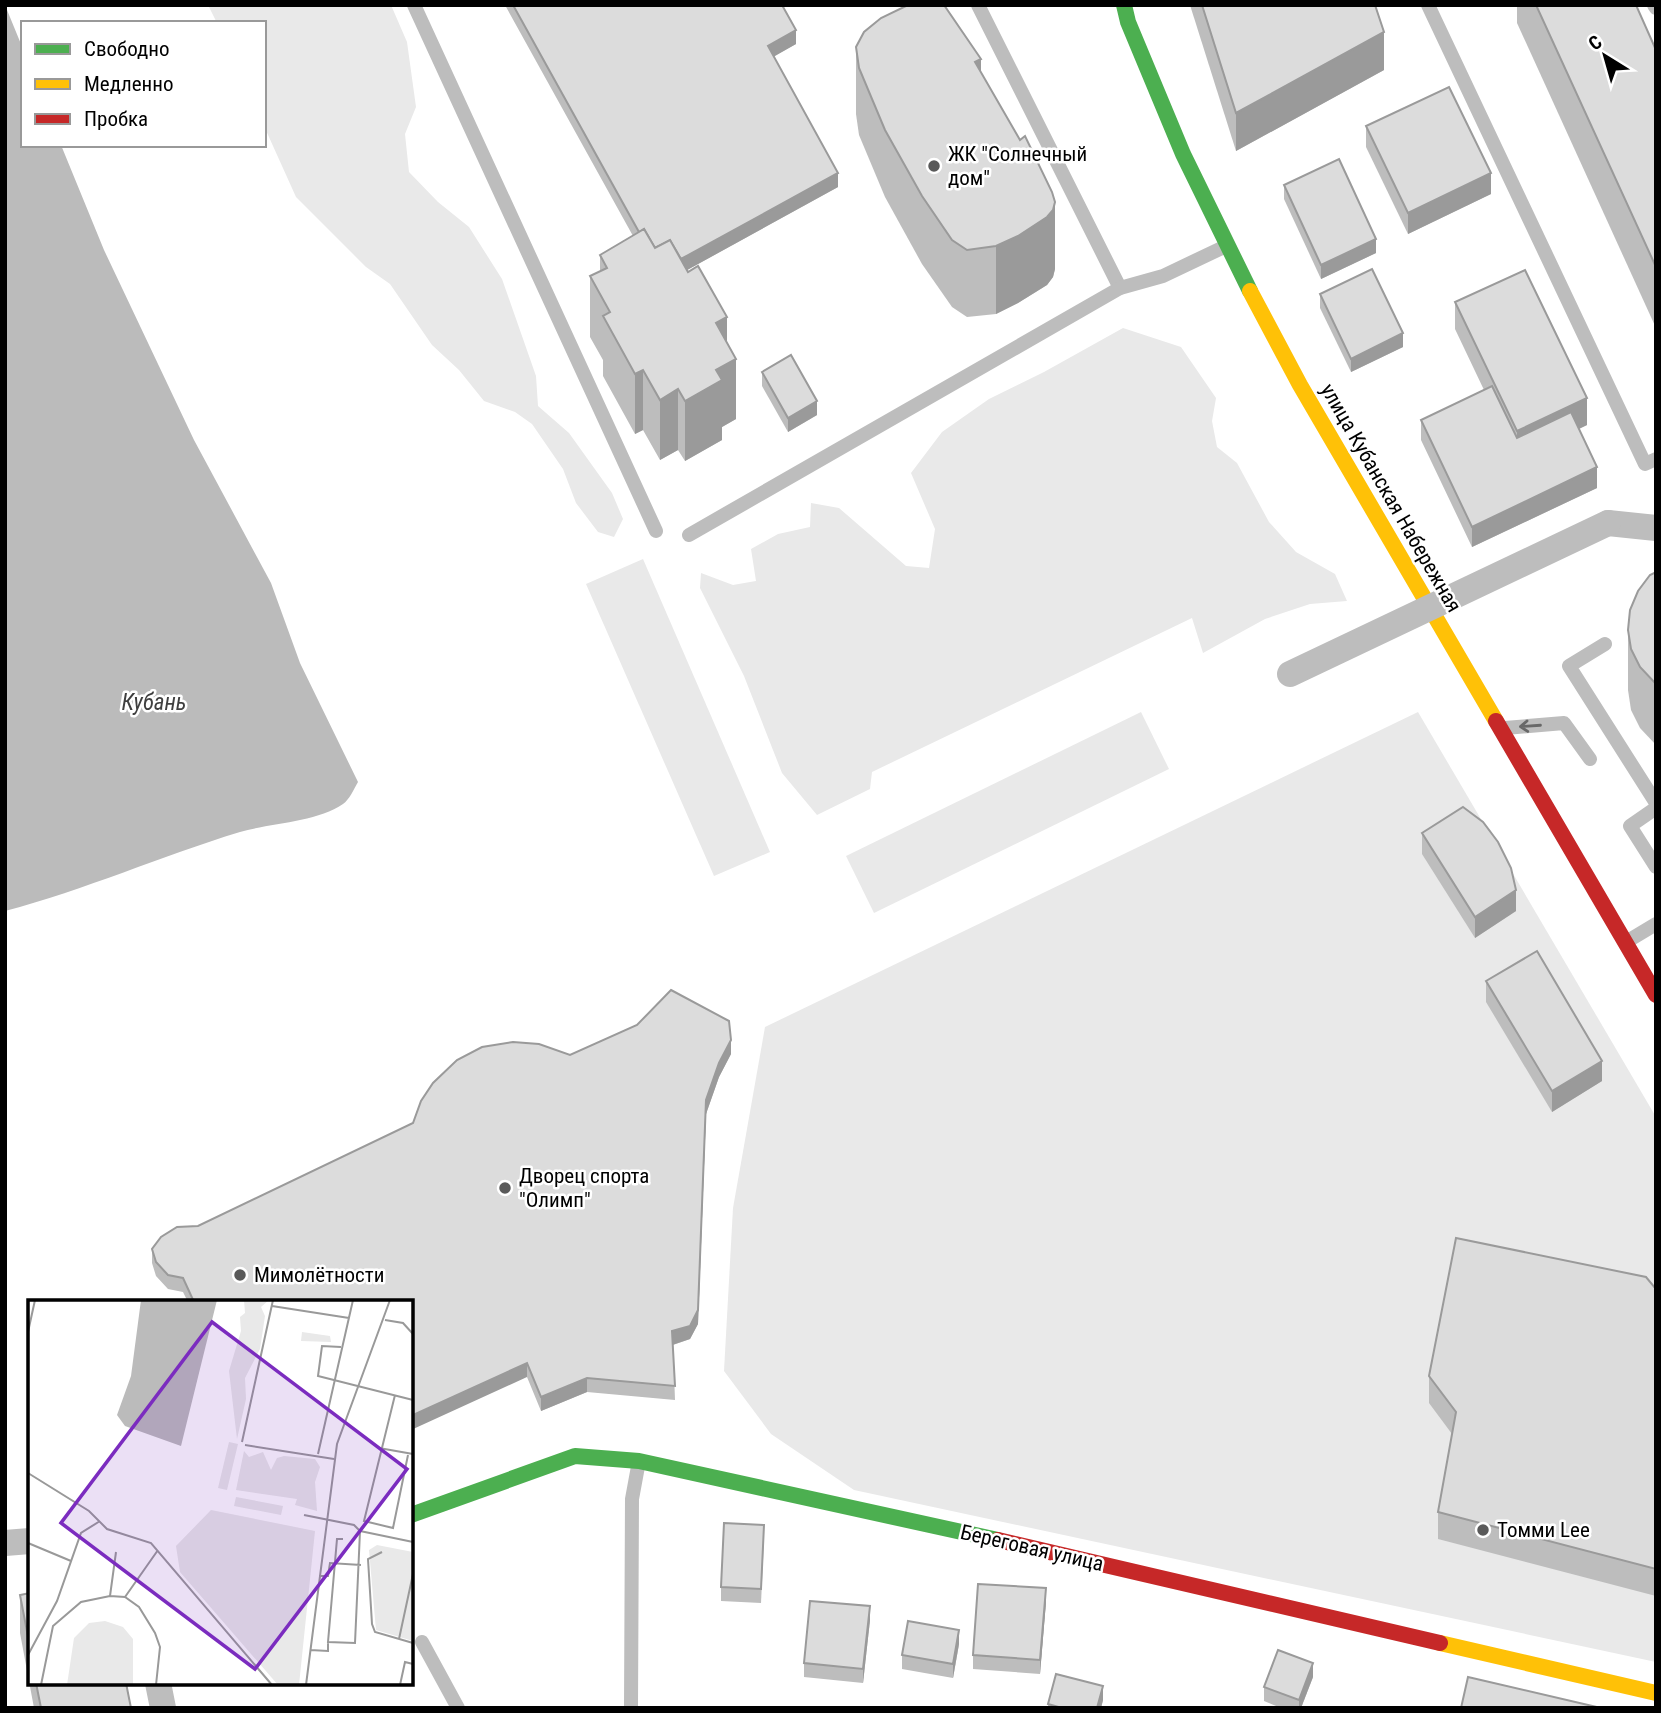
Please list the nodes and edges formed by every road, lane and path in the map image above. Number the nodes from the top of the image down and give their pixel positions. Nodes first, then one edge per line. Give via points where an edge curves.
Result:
1 (414, 5) edge
2 (978, 5) edge
3 (1124, 5) edge
4 (1428, 5) edge
5 (1227, 246) junction
6 (1120, 288) junction
7 (1656, 459) edge
8 (1656, 528) edge
9 (656, 531) dead end
10 (689, 535) dead end
11 (1605, 644) dead end
12 (1290, 674) dead end
13 (1501, 729) junction
14 (1590, 759) dead end
15 (1656, 805) edge
16 (1656, 867) edge
17 (1656, 924) edge
18 (1625, 943) junction
19 (1656, 995) edge
20 (639, 1461) junction
21 (413, 1514) edge
22 (28, 1541) edge
23 (5, 1543) edge
24 (422, 1642) dead end
25 (158, 1685) edge
26 (1656, 1693) edge
27 (163, 1708) edge
28 (458, 1708) edge
29 (631, 1708) edge

1 - 9 lane
2 - 6 lane
3 - 5 street, улица Кубанская Набережная via 1183,154
4 - 7 lane via 1645,464
5 - 6 lane via 1163,276
5 - 13 street, улица Кубанская Набережная via 1300,386
6 - 10 lane
8 - 12 street, bridge via 1608,523
11 - 15 lane via 1569,666
14 -> 13 lane via 1564,723
13 - 18 street, улица Кубанская Набережная
15 - 16 lane via 1630,826
17 - 18 lane
18 - 19 street, улица Кубанская Набережная
20 - 21 street, Береговая улица via 575,1456
20 - 26 street, Береговая улица
20 - 29 lane via 632,1499
22 - 23 street
24 - 28 lane
25 - 27 street

